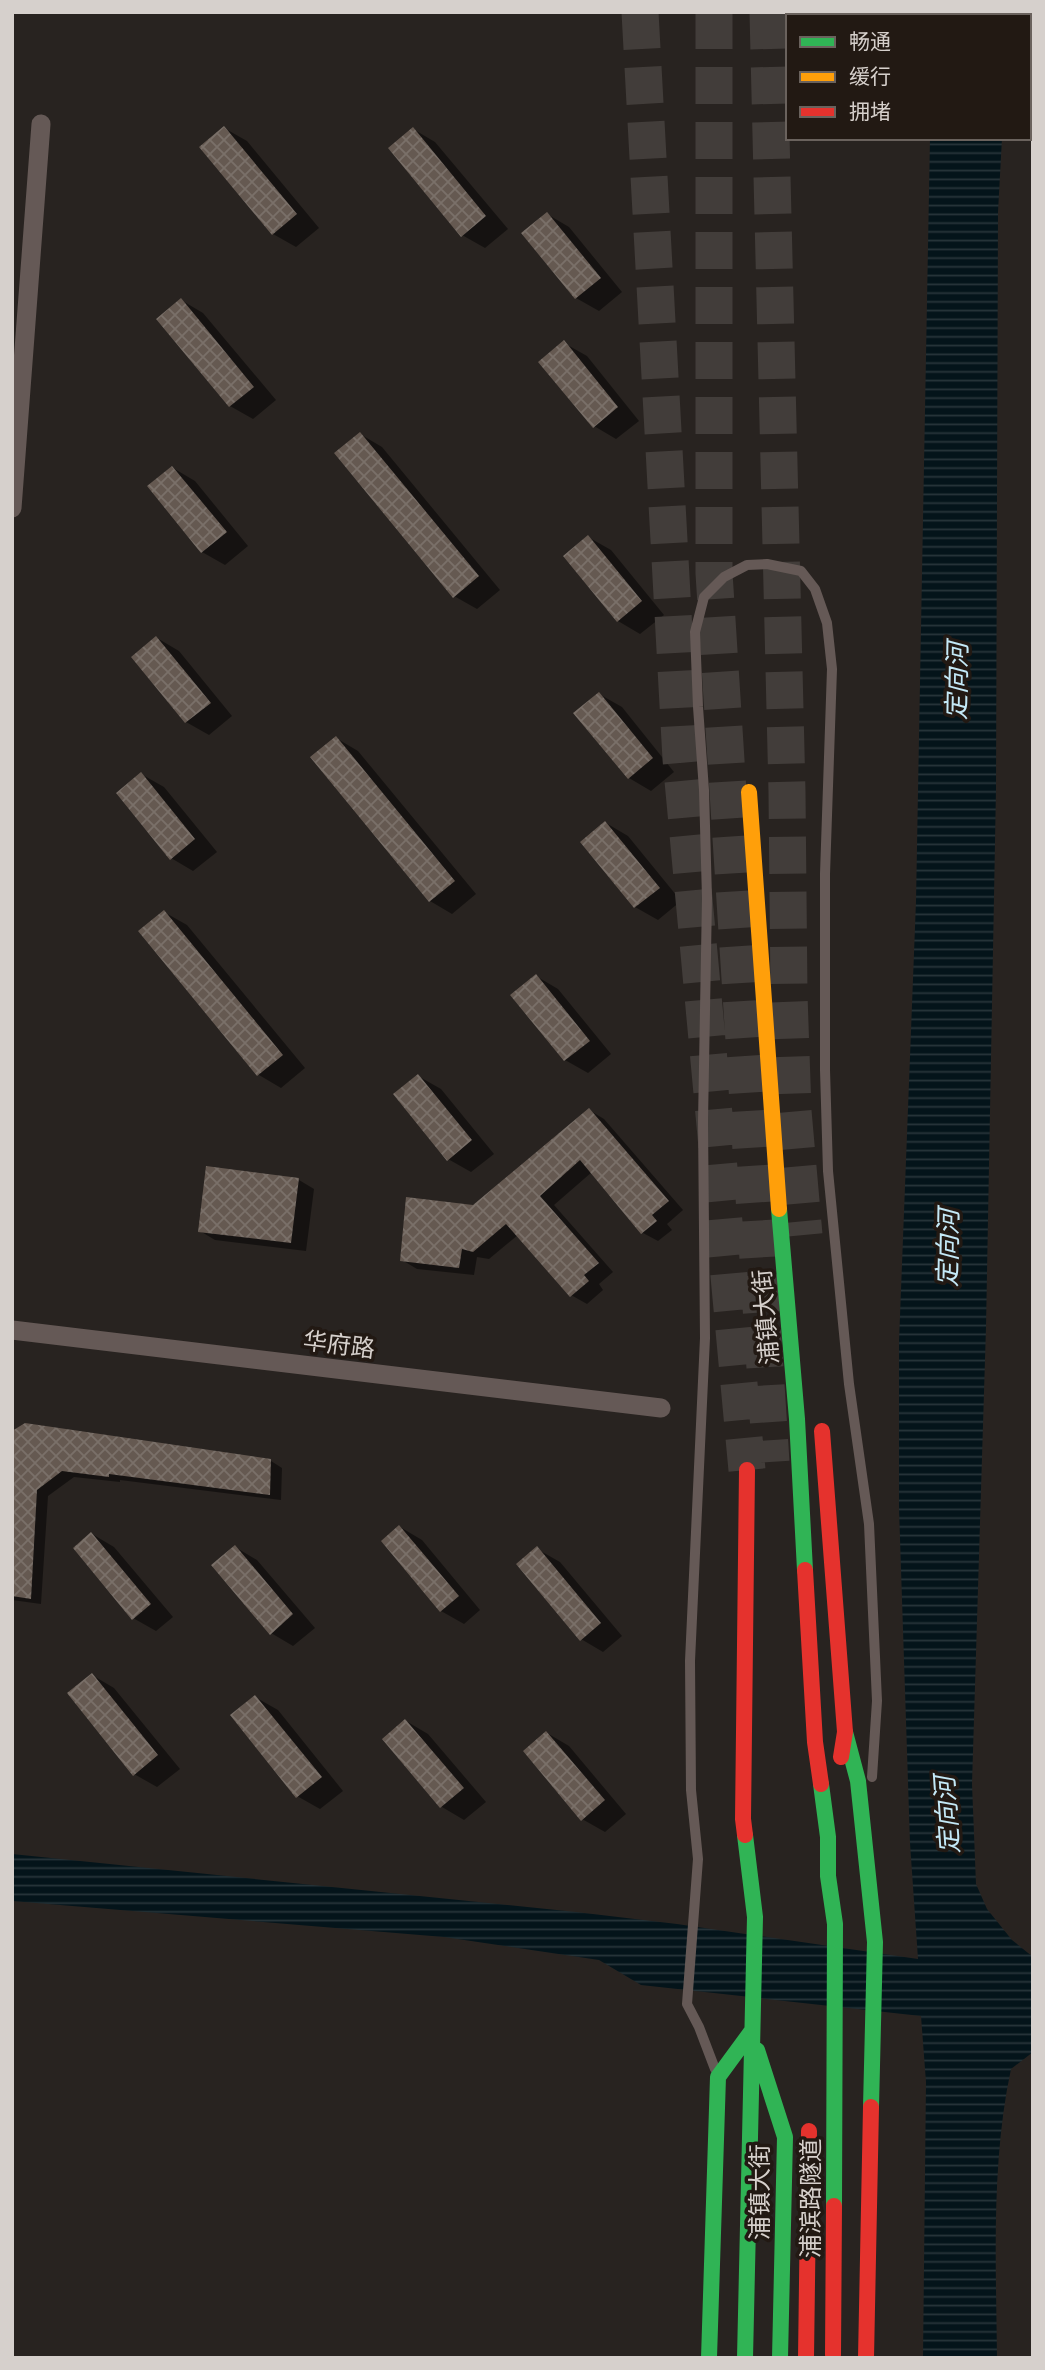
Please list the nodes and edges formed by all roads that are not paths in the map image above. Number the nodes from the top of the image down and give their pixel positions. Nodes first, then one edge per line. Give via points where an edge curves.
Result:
1 (41, 124) dead end
2 (12, 508) edge
3 (749, 792) dead end
4 (12, 1331) edge
5 (661, 1408) dead end
6 (821, 1420) dead end
7 (747, 1470) tunnel mouth
8 (845, 1732) junction
9 (762, 1830) dead end
10 (828, 1837) junction
11 (866, 1862) junction
12 (828, 1876) junction
13 (754, 1895) junction
14 (816, 1908) dead end
15 (751, 2032) junction
16 (834, 2042) joint
17 (718, 2077) junction
18 (809, 2110) dead end
19 (833, 2355) dead end
20 (709, 2358) edge
21 (745, 2358) edge
22 (780, 2358) edge
23 (806, 2358) edge
24 (866, 2358) edge

1 - 2 street
3 - 10 main road, 浦镇大街 via 797,1419 815,1742
4 - 5 street, 华府路
6 - 8 main road, 浦镇大街
7 - 13 main road, 浦镇大街 via 743,1819
8 - 10 main road, 浦镇大街
8 - 11 main road via 858,1781
9 - 13 main road, 浦镇大街
10 - 12 main road, 浦镇大街
11 - 17 lane via 877,1701 869,1524 849,1384 828,1171 825,874 832,669 827,623 815,589 801,571 747,565 724,577 704,597 695,632 707,898 705,1338 690,1661 691,1790 698,1859 687,2004
11 - 24 main road via 875,1942
12 - 14 main road
12 - 16 main road, 浦镇大街 via 835,1924
13 - 15 main road, 浦镇大街
15 - 17 main road
15 - 21 main road, 浦镇大街
15 - 22 main road, 浦镇大街 via 785,2137
16 - 19 main road, 浦滨路隧道
17 - 20 main road
18 - 23 main road

